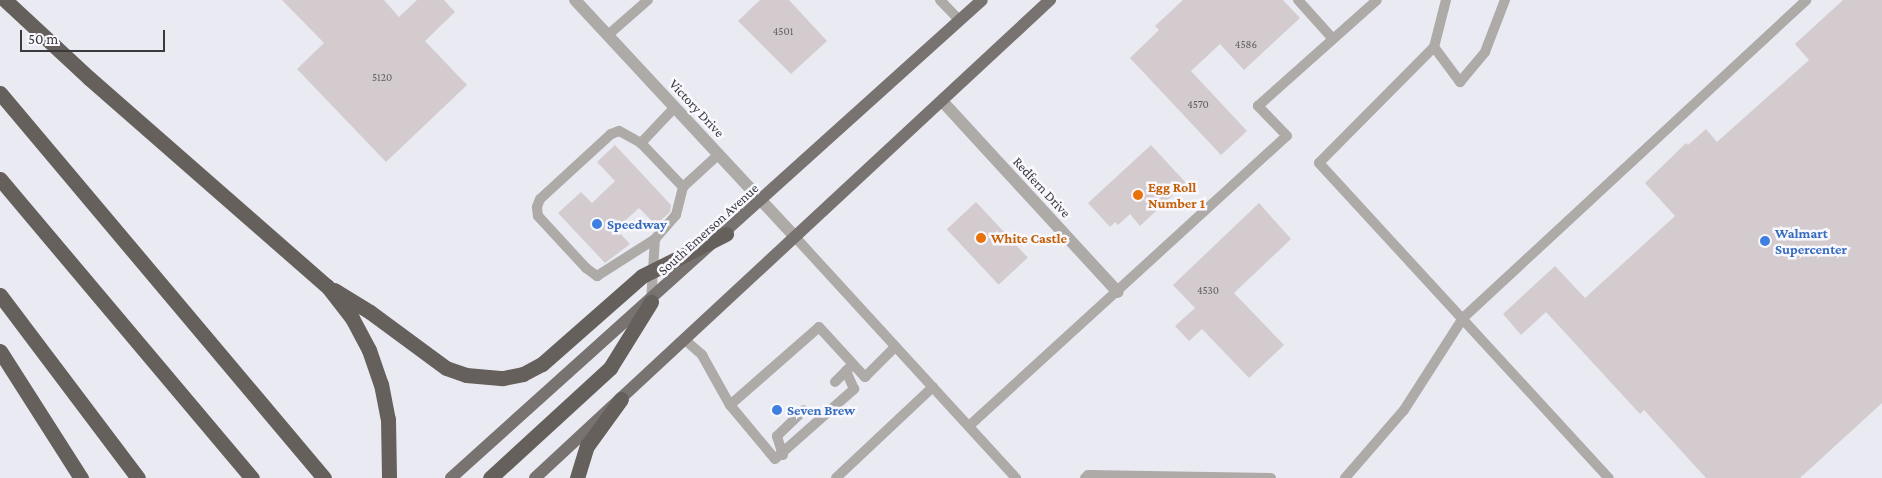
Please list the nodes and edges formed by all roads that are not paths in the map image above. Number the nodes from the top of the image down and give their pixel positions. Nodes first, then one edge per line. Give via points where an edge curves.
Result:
1 (5, 0) edge
2 (575, 0) edge
3 (648, 0) edge
4 (940, 0) edge
5 (982, 0) edge
6 (1050, 0) edge
7 (1298, 0) edge
8 (1377, 0) edge
9 (1446, 0) edge
10 (1505, 0) edge
11 (1807, 0) edge
12 (959, 20) junction
13 (608, 34) junction
14 (1333, 39) junction
15 (1434, 47) junction
16 (0, 93) edge
17 (943, 102) junction
18 (675, 107) junction
19 (641, 143) junction
20 (719, 154) junction
21 (0, 179) edge
22 (682, 187) junction
23 (762, 200) junction
24 (726, 234) junction
25 (796, 238) junction
26 (656, 239) junction
27 (652, 271) junction
28 (327, 286) junction
29 (1118, 292) junction
30 (0, 295) edge
31 (651, 302) junction
32 (1463, 318) junction
33 (685, 340) junction
34 (894, 348) junction
35 (0, 351) edge
36 (849, 368) junction
37 (835, 382) dead end
38 (933, 387) junction
39 (621, 399) junction
40 (730, 405) junction
41 (804, 410) dead end
42 (969, 426) junction
43 (783, 455) junction
44 (389, 475) edge
45 (81, 478) edge
46 (138, 478) edge
47 (252, 478) edge
48 (324, 478) edge
49 (451, 478) edge
50 (490, 478) edge
51 (535, 478) edge
52 (577, 478) edge
53 (836, 478) edge
54 (1016, 478) edge
55 (1085, 478) edge
56 (1271, 478) edge
57 (1345, 478) edge
58 (1610, 478) edge

1 - 28 highway via 89,78
2 - 13 street, Victory Drive
3 - 13 lane
4 - 12 lane
5 - 12 main road, South Emerson Avenue
6 - 17 main road
7 - 14 lane
8 - 14 lane
9 - 15 lane
10 - 15 lane via 1485,52 1460,82
11 - 32 lane
12 - 23 main road, South Emerson Avenue
13 - 18 street, Victory Drive
14 - 29 lane via 1258,106 1287,136
15 - 32 lane via 1319,162
16 - 48 highway
17 - 25 main road
17 - 29 street, Redfern Drive
18 - 19 lane
18 - 20 street, Victory Drive
19 - 22 lane
19 - 26 lane via 620,131 611,134 540,199 538,216 597,276
20 - 22 lane
20 - 23 street, Victory Drive
21 - 47 highway
22 - 26 lane via 676,215
23 - 24 main road, South Emerson Avenue
23 - 25 street, Victory Drive
24 - 27 highway
24 - 31 main road, South Emerson Avenue
25 - 33 main road
25 - 34 lane
26 - 27 lane
27 - 28 highway via 642,276 542,364 523,374 503,378 466,375 446,368 370,312
27 - 31 lane
28 - 44 highway via 352,318 369,350 381,384 388,419
29 - 42 lane
30 - 46 highway
31 - 49 main road, South Emerson Avenue via 595,347
31 - 50 highway via 610,368
32 - 57 lane via 1404,410
32 - 58 lane
33 - 39 main road
33 - 40 lane via 702,355
34 - 36 lane via 865,378
34 - 38 lane
35 - 45 highway
36 - 37 lane
36 - 40 lane via 819,327
36 - 43 lane via 854,389
38 - 42 lane
38 - 53 lane
39 - 51 main road
39 - 52 highway via 586,446
40 - 43 lane via 774,459
41 - 43 lane via 778,436
42 - 54 lane
55 - 56 lane via 1098,475

